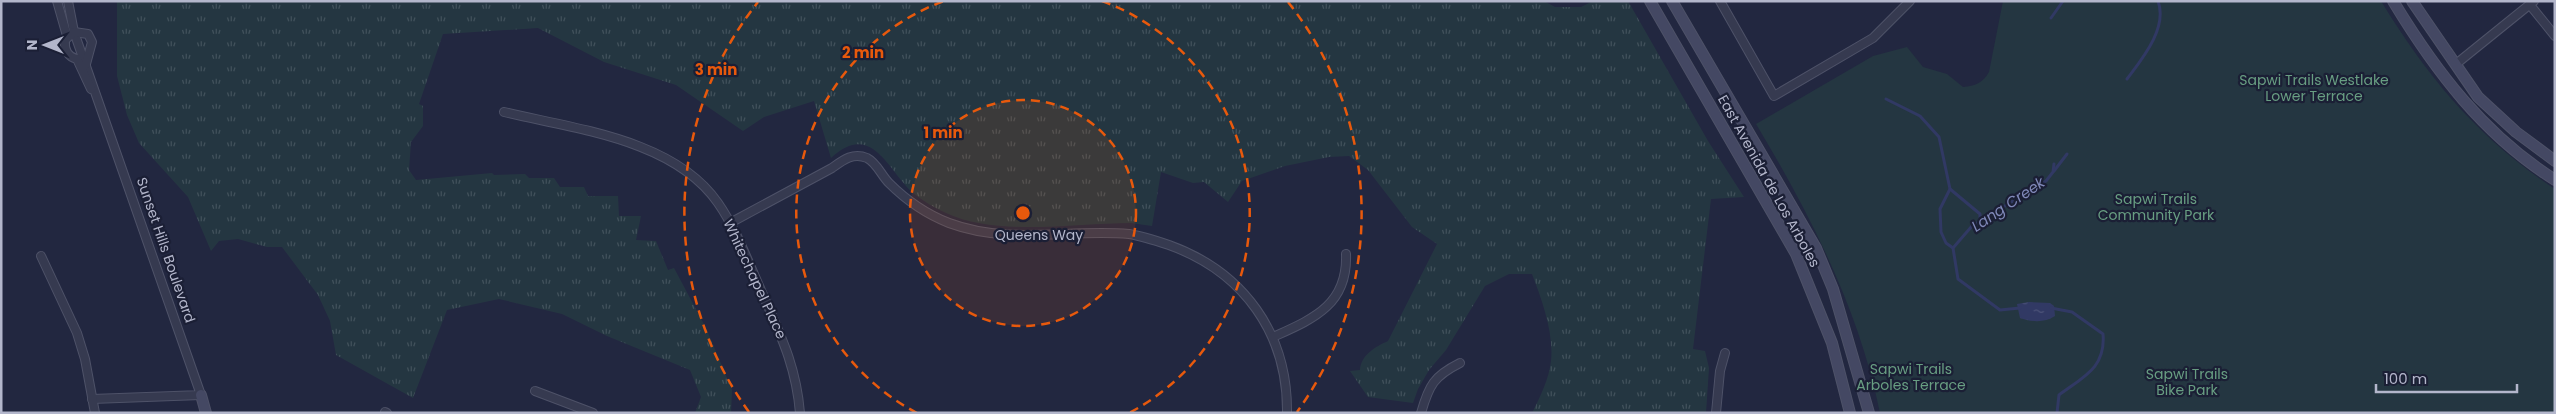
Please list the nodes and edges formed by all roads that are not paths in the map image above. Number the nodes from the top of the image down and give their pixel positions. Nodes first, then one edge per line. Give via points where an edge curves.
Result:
1 (57, 1) edge
2 (68, 1) edge
3 (1650, 1) edge
4 (1672, 1) edge
5 (1720, 1) edge
6 (1910, 1) edge
7 (2393, 1) edge
8 (2412, 1) edge
9 (2532, 3) edge
10 (74, 32) junction
11 (67, 36) junction
12 (2555, 36) edge
13 (2456, 64) junction
14 (86, 65) junction
15 (97, 96) junction
16 (504, 112) dead end
17 (2555, 161) edge
18 (2555, 180) edge
19 (730, 223) junction
20 (1346, 254) dead end
21 (41, 256) dead end
22 (1274, 338) junction
23 (1725, 353) dead end
24 (1460, 363) dead end
25 (536, 391) dead end
26 (201, 395) junction
27 (92, 399) junction
28 (95, 413) edge
29 (206, 413) edge
30 (593, 413) edge
31 (800, 413) edge
32 (1287, 413) edge
33 (1421, 413) edge
34 (1716, 413) edge
35 (1850, 413) edge
36 (1869, 413) edge

1 - 11 street, Sunset Hills Boulevard
2 - 10 street, Sunset Hills Boulevard
3 - 35 main road, East Avenida de Los Arboles via 1796,254 1832,343
4 - 36 main road, East Avenida de Los Arboles via 1816,248 1832,289
5 - 6 street via 1774,96 1873,38
7 - 18 main road via 2437,68 2469,109 2529,164
8 - 13 main road
9 - 12 street
9 - 13 street
10 - 11 street
10 - 14 street, Sunset Hills Boulevard
10 - 14 street via 88,34 92,42
11 - 15 street, Sunset Hills Boulevard via 65,49 77,59
13 - 17 main road via 2478,97 2516,132
14 - 15 street, Sunset Hills Boulevard
15 - 26 street, Sunset Hills Boulevard
16 - 19 street, Whitechapel Place via 658,153 700,182
19 - 22 street, Queens Way via 844,159 861,156 873,162 888,182 914,205 966,230 1007,236 1130,234 1182,250 1210,265 1236,286 1257,308
19 - 31 street, Whitechapel Place via 791,357
20 - 22 street via 1343,285 1333,301 1308,322
21 - 27 street via 77,333
22 - 32 street, Queens Way via 1283,364
23 - 34 street
24 - 33 street via 1441,373 1431,385
25 - 30 street
26 - 27 street
26 - 29 main road, Sunset Hills Boulevard
27 - 28 street

